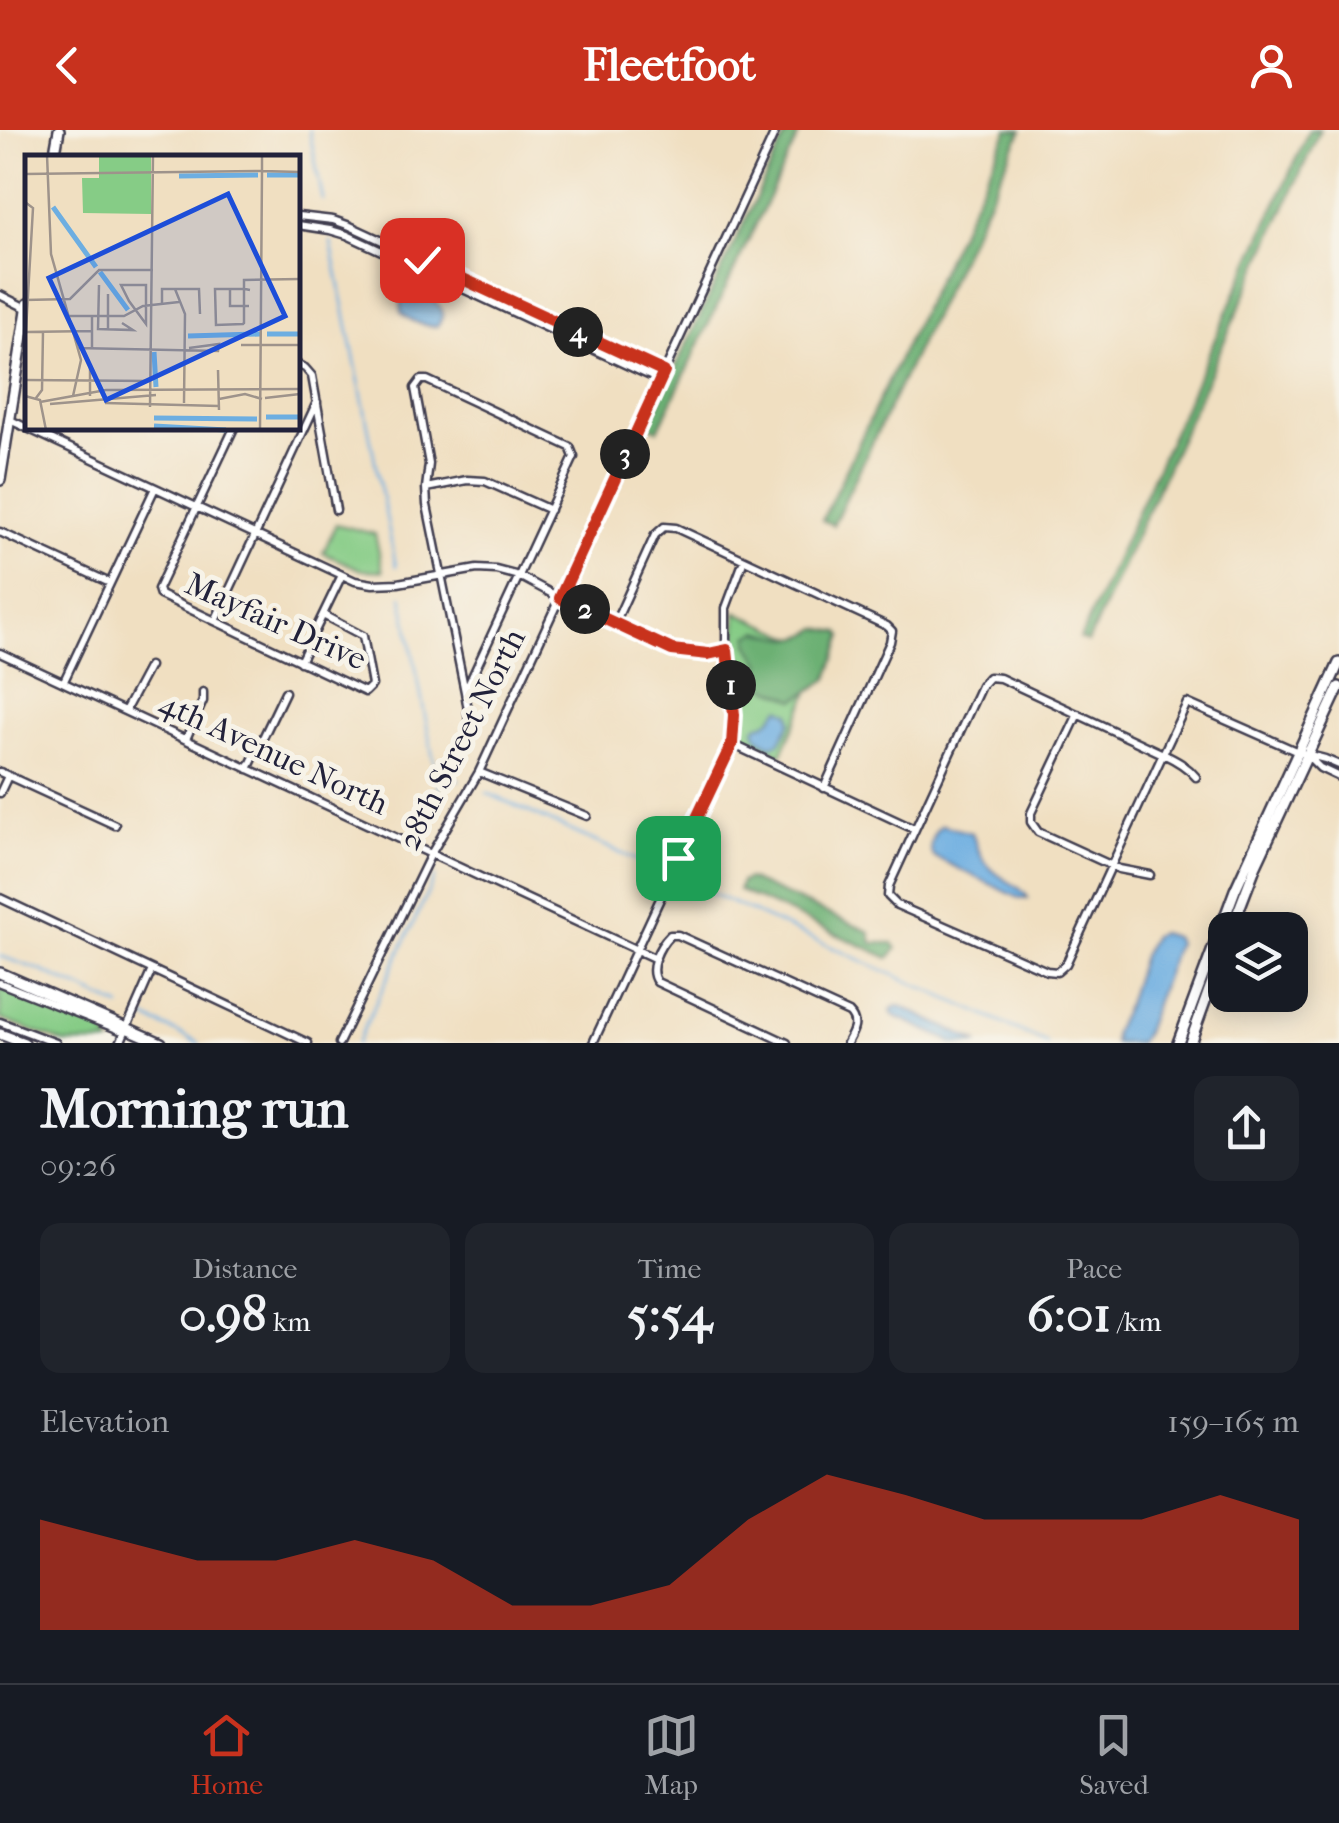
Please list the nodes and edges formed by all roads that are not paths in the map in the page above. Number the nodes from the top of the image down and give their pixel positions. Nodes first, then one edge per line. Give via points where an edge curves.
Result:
1 (60, 130) edge
2 (776, 130) edge
3 (55, 155) edge
4 (300, 216) edge
5 (300, 225) edge
6 (0, 295) edge
7 (25, 306) edge
8 (25, 320) edge
9 (300, 366) edge
10 (664, 372) junction
11 (660, 380) junction
12 (317, 402) junction
13 (9, 420) junction
14 (25, 427) edge
15 (30, 430) edge
16 (233, 430) edge
17 (0, 480) edge
18 (155, 488) junction
19 (426, 488) junction
20 (196, 507) junction
21 (336, 510) dead end
22 (550, 510) junction
23 (0, 532) edge
24 (255, 534) junction
25 (744, 560) junction
26 (342, 575) junction
27 (440, 576) junction
28 (519, 576) junction
29 (110, 583) junction
30 (560, 598) junction
31 (323, 616) junction
32 (216, 621) junction
33 (614, 623) junction
34 (727, 650) junction
35 (0, 653) edge
36 (300, 662) junction
37 (1339, 663) edge
38 (148, 666) dead end
39 (64, 681) junction
40 (1339, 687) edge
41 (203, 692) dead end
42 (285, 692) dead end
43 (464, 692) junction
44 (126, 711) junction
45 (1078, 714) junction
46 (186, 739) junction
47 (461, 744) dead end
48 (732, 744) junction
49 (1163, 754) junction
50 (1302, 754) junction
51 (1339, 765) edge
52 (248, 769) junction
53 (0, 772) edge
54 (479, 772) junction
55 (8, 776) junction
56 (1196, 777) dead end
57 (1339, 777) edge
58 (824, 788) junction
59 (0, 793) edge
60 (587, 816) dead end
61 (115, 825) dead end
62 (914, 829) junction
63 (431, 854) junction
64 (1110, 866) junction
65 (1150, 875) dead end
66 (0, 898) edge
67 (1238, 912) edge
68 (635, 950) junction
69 (656, 959) junction
70 (152, 970) junction
71 (0, 972) edge
72 (0, 983) edge
73 (1208, 993) edge
74 (0, 1022) edge
75 (126, 1030) junction
76 (0, 1034) edge
77 (24, 1043) edge
78 (56, 1043) edge
79 (120, 1043) edge
80 (161, 1043) edge
81 (308, 1043) edge
82 (340, 1043) edge
83 (593, 1043) edge
84 (787, 1043) edge
85 (848, 1043) edge
86 (1178, 1043) edge
87 (1190, 1043) edge

1 - 3 main road
2 - 10 street, 28th Street North
4 - 10 street via 350,226
5 - 11 street via 347,236
6 - 7 street
8 - 13 main road
9 - 12 street via 312,376
10 - 11 street, 28th Street North
11 - 30 street, 28th Street North
12 - 21 street
12 - 24 street
13 - 14 street
13 - 17 main road
15 - 18 street
16 - 20 street
18 - 20 street
18 - 29 street
19 - 22 street via 484,481
19 - 22 street via 429,464 415,388 421,380 570,448 574,457
19 - 27 street
20 - 24 street
20 - 32 street, Mayfair Drive via 158,589 160,596
22 - 28 street
23 - 29 street
24 - 26 street
24 - 32 street
25 - 33 street via 664,527
25 - 34 street via 726,608
25 - 58 street via 892,631
26 - 27 street via 373,584
26 - 31 street
27 - 28 street via 477,569
27 - 43 street
28 - 30 street
28 - 43 street
29 - 39 street
30 - 33 street
30 - 54 street, 28th Street North
31 - 36 street
31 - 36 street, Mayfair Drive via 364,636 372,685 365,692
32 - 36 street, Mayfair Drive
33 - 34 street via 672,650
34 - 48 street
35 - 39 street, 4th Avenue North
37 - 50 main road
38 - 44 street
39 - 44 street, 4th Avenue North
40 - 50 main road
41 - 46 street
42 - 52 street
43 - 47 street via 469,718
44 - 46 street, 4th Avenue North
45 - 49 street
45 - 62 street via 989,677
45 - 64 street via 1030,822
46 - 52 street, 4th Avenue North
48 - 58 street
48 - 68 street
49 - 50 street via 1187,703
49 - 56 street
49 - 64 street
50 - 51 street
50 - 57 street
50 - 67 main road
50 - 86 main road via 1235,890
52 - 63 street, 4th Avenue North
53 - 55 street
54 - 60 street
54 - 63 street, 28th Street North
55 - 59 street
55 - 61 street
58 - 62 street
62 - 64 street via 889,886 896,905 1047,972 1066,964
63 - 68 street, 4th Avenue North
63 - 82 street, 28th Street North
64 - 65 street
66 - 70 street
68 - 69 street, 4th Avenue North
68 - 83 street
69 - 84 street via 657,982
69 - 85 street via 670,935 678,935 849,1012 855,1026
70 - 75 street
70 - 81 street
71 - 75 main road
72 - 75 street
73 - 87 main road
74 - 78 street
75 - 79 street
75 - 80 main road
76 - 77 main road

